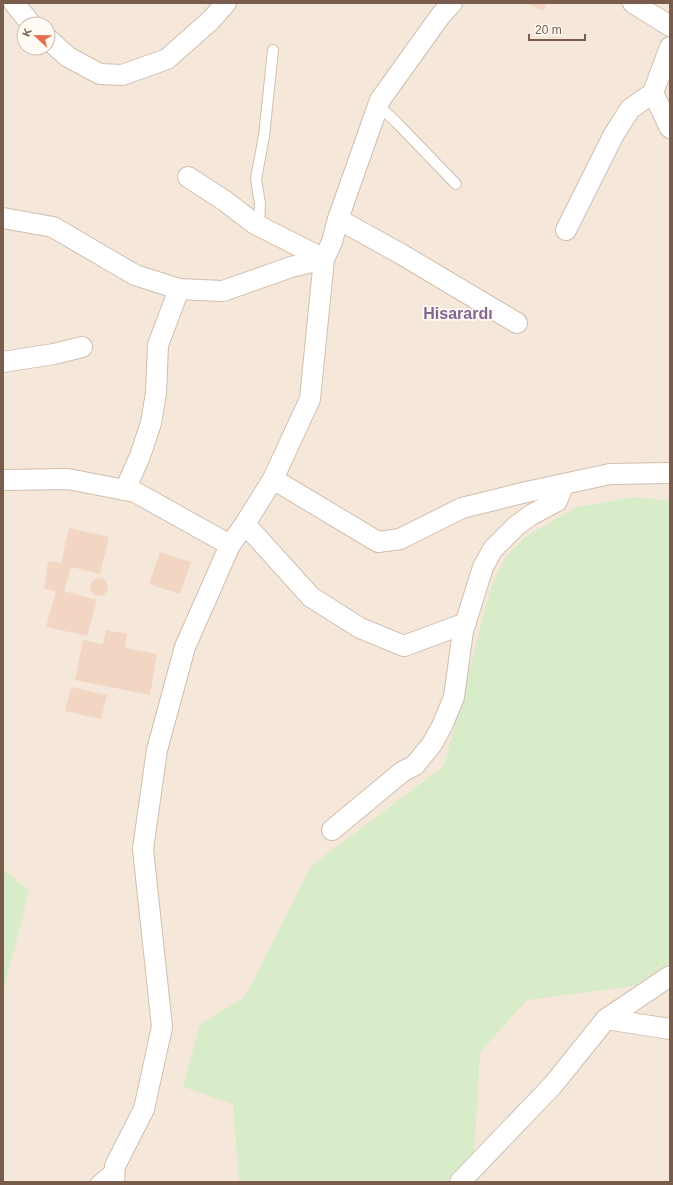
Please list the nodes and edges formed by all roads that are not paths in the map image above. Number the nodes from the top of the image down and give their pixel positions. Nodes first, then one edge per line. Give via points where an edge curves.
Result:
1 (14, 3) edge
2 (226, 3) edge
3 (452, 3) edge
4 (633, 3) edge
5 (25, 16) edge
6 (670, 26) edge
7 (56, 47) edge
8 (670, 47) edge
9 (273, 50) dead end
10 (653, 93) junction
11 (378, 105) junction
12 (670, 128) edge
13 (188, 177) dead end
14 (456, 184) dead end
15 (3, 218) edge
16 (338, 219) junction
17 (259, 227) junction
18 (566, 230) dead end
19 (324, 259) junction
20 (180, 289) junction
21 (516, 323) dead end
22 (82, 347) dead end
23 (6, 359) edge
24 (670, 473) edge
25 (273, 479) junction
26 (3, 480) edge
27 (564, 484) junction
28 (125, 490) junction
29 (245, 524) junction
30 (230, 545) junction
31 (466, 623) junction
32 (332, 830) dead end
33 (670, 976) edge
34 (606, 1019) junction
35 (670, 1029) edge
36 (114, 1174) edge
37 (96, 1182) edge
38 (460, 1182) edge

1 - 5 street
2 - 7 street via 211,20 167,59 122,74 100,74 68,58
3 - 11 street
4 - 6 street
8 - 10 street
9 - 17 lane via 264,136 256,179 260,204
10 - 12 street
10 - 18 street via 630,110 612,136
11 - 14 lane
11 - 16 street
13 - 17 street via 226,201
15 - 20 street via 53,227 135,275
16 - 19 street
16 - 21 street
17 - 19 street
19 - 20 street via 291,267 223,291
19 - 25 street via 310,399
20 - 28 street via 158,345 156,393 151,423
22 - 23 street via 54,354
24 - 27 street via 610,474
25 - 27 street via 378,542 400,539 462,508
25 - 29 street
26 - 28 street via 68,479
27 - 31 street via 557,500 526,519 493,549 483,568
28 - 30 street via 135,492
29 - 30 street
29 - 31 street via 311,597 360,628 404,646
30 - 36 street via 185,647 157,750 143,849 162,1027 144,1109
31 - 32 street via 454,697 432,744 415,765 402,772
33 - 34 street
34 - 35 street
34 - 38 street via 552,1086
36 - 37 lane

